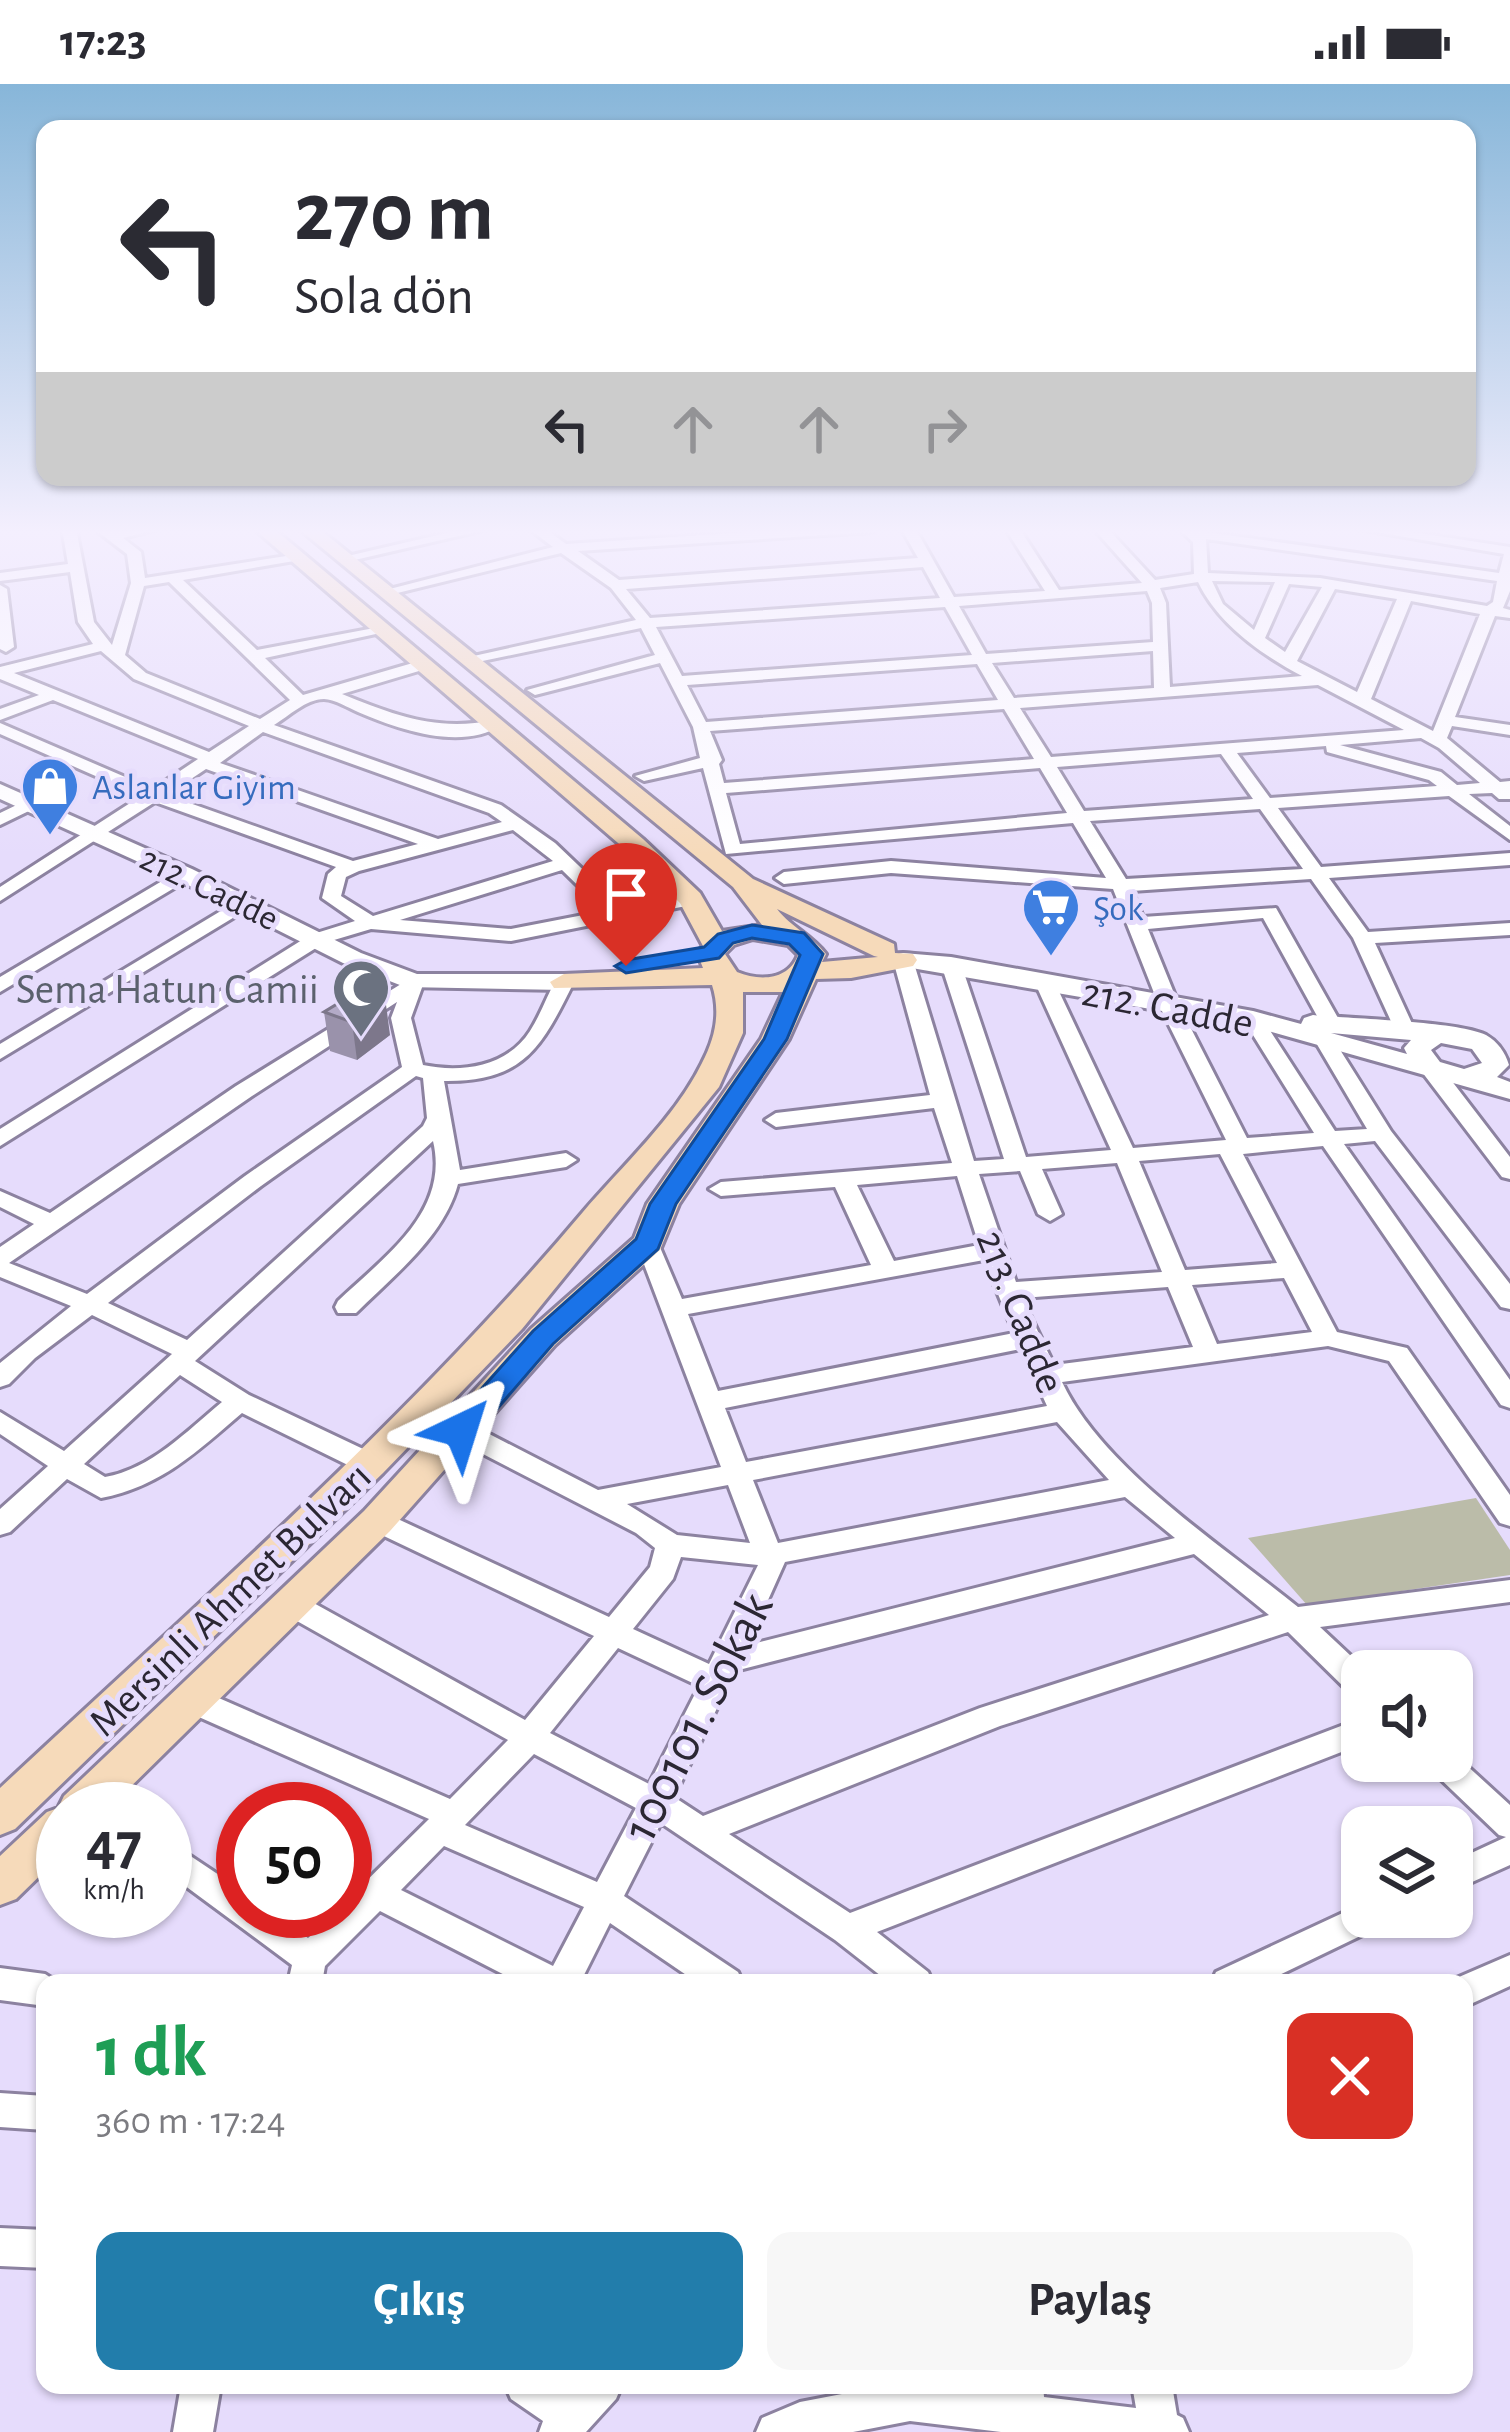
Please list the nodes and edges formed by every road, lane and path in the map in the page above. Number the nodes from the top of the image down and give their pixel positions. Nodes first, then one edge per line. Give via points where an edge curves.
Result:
1 (5, 638) edge
2 (99, 638) edge
3 (116, 638) edge
4 (238, 638) edge
5 (346, 638) edge
6 (390, 638) edge
7 (442, 638) edge
8 (574, 638) edge
9 (655, 638) edge
10 (969, 638) edge
11 (1160, 638) edge
12 (1254, 638) edge
13 (1301, 638) edge
14 (1389, 638) edge
15 (1479, 638) edge
16 (1257, 640) joint
17 (6, 646) dead end
18 (1160, 646) junction
19 (111, 651) junction
20 (666, 657) junction
21 (981, 658) junction
22 (261, 659) junction
23 (468, 659) junction
24 (1288, 662) junction
25 (422, 665) junction
26 (0, 673) edge
27 (1319, 680) junction
28 (678, 681) junction
29 (535, 690) dead end
30 (326, 691) junction
31 (1162, 694) junction
32 (53, 695) junction
33 (300, 701) junction
34 (1361, 703) junction
35 (1010, 705) junction
36 (0, 715) edge
37 (1446, 720) junction
38 (494, 725) junction
39 (265, 727) junction
40 (701, 727) junction
41 (0, 728) edge
42 (1510, 730) edge
43 (1431, 737) junction
44 (1312, 742) junction
45 (1225, 748) junction
46 (713, 760) junction
47 (210, 762) junction
48 (1044, 763) junction
49 (644, 776) dead end
50 (716, 789) junction
51 (0, 791) edge
52 (1460, 792) junction
53 (1506, 792) edge
54 (157, 797) junction
55 (29, 804) junction
56 (1267, 805) junction
57 (1078, 817) junction
58 (0, 820) edge
59 (518, 823) junction
60 (100, 834) junction
61 (1510, 835) edge
62 (435, 844) junction
63 (1510, 859) edge
64 (566, 863) junction
65 (352, 867) junction
66 (184, 874) junction
67 (1319, 874) junction
68 (784, 878) dead end
69 (742, 882) junction
70 (1121, 886) junction
71 (0, 895) edge
72 (691, 899) junction
73 (244, 903) junction
74 (616, 912) junction
75 (371, 923) junction
76 (1135, 923) junction
77 (1510, 929) edge
78 (1364, 938) junction
79 (316, 939) junction
80 (798, 950) junction
81 (893, 955) junction
82 (717, 958) junction
83 (951, 964) junction
84 (851, 970) junction
85 (414, 982) junction
86 (564, 982) junction
87 (1045, 983) junction
88 (0, 986) edge
89 (1168, 1003) junction
90 (1253, 1019) junction
91 (1405, 1030) junction
92 (1510, 1031) edge
93 (1328, 1033) junction
94 (1436, 1035) junction
95 (1471, 1038) junction
96 (776, 1039) junction
97 (0, 1053) edge
98 (1510, 1055) edge
99 (1430, 1068) junction
100 (423, 1072) junction
101 (1470, 1077) junction
102 (1510, 1091) edge
103 (942, 1100) junction
104 (776, 1120) dead end
105 (436, 1123) junction
106 (1381, 1134) junction
107 (0, 1139) edge
108 (1326, 1140) junction
109 (1235, 1149) junction
110 (1126, 1157) junction
111 (566, 1160) dead end
112 (1023, 1164) junction
113 (965, 1167) junction
114 (1510, 1172) edge
115 (842, 1177) junction
116 (448, 1179) junction
117 (721, 1189) dead end
118 (0, 1198) edge
119 (1050, 1214) dead end
120 (48, 1221) junction
121 (648, 1243) junction
122 (995, 1250) junction
123 (0, 1258) edge
124 (0, 1268) edge
125 (885, 1268) junction
126 (1292, 1270) junction
127 (1171, 1276) junction
128 (1006, 1291) junction
129 (1510, 1300) edge
130 (90, 1304) junction
131 (347, 1307) dead end
132 (671, 1309) junction
133 (1328, 1338) junction
134 (1028, 1339) junction
135 (1208, 1353) junction
136 (184, 1358) junction
137 (1045, 1375) junction
138 (0, 1378) edge
139 (1510, 1399) edge
140 (240, 1401) junction
141 (712, 1401) junction
142 (1063, 1412) junction
143 (0, 1421) edge
144 (461, 1430) junction
145 (370, 1464) junction
146 (65, 1466) junction
147 (739, 1473) junction
148 (1130, 1486) junction
149 (596, 1500) junction
150 (5, 1515) edge
151 (1510, 1516) edge
152 (377, 1521) junction
153 (1197, 1543) junction
154 (670, 1545) junction
155 (768, 1555) junction
156 (1510, 1591) edge
157 (291, 1604) junction
158 (1293, 1619) junction
159 (616, 1629) junction
160 (1341, 1665) edge
161 (722, 1671) junction
162 (194, 1701) junction
163 (530, 1737) junction
164 (1341, 1739) edge
165 (113, 1782) edge
166 (1464, 1782) edge
167 (6, 1802) edge
168 (655, 1802) junction
169 (447, 1822) junction
170 (1510, 1825) edge
171 (701, 1832) junction
172 (1510, 1850) edge
173 (36, 1853) edge
174 (1473, 1867) edge
175 (0, 1885) edge
176 (376, 1893) junction
177 (603, 1900) junction
178 (847, 1929) junction
179 (1341, 1929) edge
180 (273, 1938) edge
181 (308, 1971) edge
182 (540, 1974) edge
183 (563, 1974) edge
184 (713, 1974) edge
185 (904, 1974) edge
186 (1247, 1974) edge
187 (1507, 1976) edge
188 (0, 1984) edge
189 (1473, 1988) edge
190 (36, 1989) edge
191 (0, 2110) edge
192 (36, 2113) edge
193 (0, 2247) edge
194 (36, 2249) edge
195 (200, 2394) edge
196 (534, 2394) edge
197 (593, 2394) edge
198 (904, 2394) edge
199 (925, 2394) edge
200 (1154, 2394) edge
201 (1025, 2400) edge
202 (564, 2424) edge
203 (1164, 2431) edge
204 (193, 2432) edge
205 (776, 2432) edge

1 - 17 street
2 - 19 street
3 - 19 street
4 - 22 street
5 - 22 street
6 - 25 main road, Mersinli Ahmet Bulvarı
7 - 23 main road
8 - 23 street
9 - 20 street
10 - 21 street
11 - 18 street
12 - 16 street
13 - 24 street
14 - 34 street
15 - 37 street
16 - 24 street
18 - 21 street
18 - 31 street
19 - 26 street
19 - 39 street via 140,676
20 - 28 street
20 - 29 street
21 - 28 street
21 - 35 street
22 - 30 street
22 - 33 street
23 - 69 main road
24 - 27 street
25 - 30 street
25 - 38 main road, Mersinli Ahmet Bulvarı
26 - 32 street
27 - 31 street
27 - 34 street
28 - 40 street
30 - 33 street
30 - 38 street via 433,733
31 - 35 street
32 - 36 street
32 - 47 street
33 - 39 street
34 - 43 street
35 - 40 street
35 - 48 street
37 - 42 street
37 - 43 street
38 - 72 main road, Mersinli Ahmet Bulvarı
39 - 47 street
39 - 59 street
40 - 46 street
41 - 54 street
43 - 44 street
43 - 53 street
44 - 45 street
44 - 52 street via 1435,776
45 - 48 street
45 - 56 street
46 - 49 street
46 - 50 street
47 - 54 street
47 - 62 street
48 - 50 street
48 - 57 street
50 - 57 street via 732,850
51 - 55 street, 212. Cadde
52 - 53 street
52 - 56 street
52 - 61 street
54 - 60 street
54 - 65 street
55 - 58 street
55 - 60 street, 212. Cadde
56 - 57 street
56 - 67 street
57 - 70 street
59 - 62 street
59 - 64 street
60 - 66 street, 212. Cadde
60 - 71 street
62 - 65 street
63 - 67 street
64 - 74 street
64 - 75 street
65 - 75 street via 337,874 331,898
66 - 73 street, 212. Cadde
66 - 88 street
67 - 70 street
67 - 78 street
68 - 70 street via 891,867
69 - 80 main road
69 - 81 main road
70 - 76 street
72 - 74 street
72 - 82 main road, Mersinli Ahmet Bulvarı
73 - 79 street, 212. Cadde
73 - 97 street
74 - 75 street via 511,935
75 - 79 street
76 - 89 street
76 - 93 street via 1269,912
77 - 78 street
78 - 91 street
79 - 85 street, 212. Cadde
79 - 107 street
80 - 81 main road
80 - 82 main road via 737,934
80 - 82 main road via 767,985
80 - 84 main road
80 - 96 main road, Mersinli Ahmet Bulvarı
81 - 83 street, 212. Cadde
81 - 84 main road
81 - 103 street, 213. Cadde
82 - 86 main road
82 - 145 main road, Mersinli Ahmet Bulvarı via 734,1011 727,1050 704,1087 510,1321
83 - 87 street, 212. Cadde
83 - 112 street
84 - 96 main road
85 - 86 street, 212. Cadde
85 - 100 street via 401,1018
85 - 120 street
86 - 100 street via 532,1043 506,1063 453,1077
87 - 89 street, 212. Cadde
87 - 110 street
89 - 90 street, 212. Cadde
89 - 109 street
90 - 93 street, 212. Cadde
90 - 108 street
91 - 93 street
91 - 94 street
92 - 95 street
93 - 99 street, 212. Cadde
93 - 106 street
94 - 95 street
94 - 99 street via 1417,1048
95 - 98 street
95 - 101 street via 1492,1050 1496,1065
96 - 121 main road, Mersinli Ahmet Bulvarı via 663,1204
99 - 101 street, 212. Cadde
99 - 114 street
100 - 105 street
100 - 130 street via 253,1180
101 - 102 street
103 - 104 street
103 - 113 street, 213. Cadde
105 - 116 street
105 - 136 street
106 - 108 street
106 - 129 street
108 - 109 street
108 - 139 street
109 - 110 street
109 - 126 street
110 - 112 street
110 - 127 street
111 - 116 street
112 - 113 street
112 - 119 street
113 - 115 street
113 - 122 street, 213. Cadde
115 - 117 street
115 - 125 street
116 - 131 street via 428,1223
118 - 120 street
120 - 123 street
121 - 132 street, 100101. Sokak
121 - 144 main road, Mersinli Ahmet Bulvarı via 543,1337
122 - 125 street
122 - 128 street, 213. Cadde
124 - 130 street
125 - 132 street
126 - 127 street
126 - 133 street
127 - 128 street
127 - 135 street
128 - 134 street, 213. Cadde
130 - 136 street
130 - 138 street
132 - 141 street, 100101. Sokak
133 - 135 street
133 - 151 street via 1398,1354
134 - 137 street, 213. Cadde
134 - 141 street
135 - 137 street
136 - 140 street
136 - 146 street
137 - 142 street, 213. Cadde
140 - 145 street
140 - 146 street via 128,1486 101,1488
141 - 147 street, 100101. Sokak
142 - 147 street
142 - 148 street, 213. Cadde
143 - 146 street
144 - 149 street
144 - 152 main road, Mersinli Ahmet Bulvarı
145 - 167 main road, Mersinli Ahmet Bulvarı
146 - 150 street
147 - 149 street
147 - 155 street, 100101. Sokak
148 - 153 street, 213. Cadde
148 - 155 street
149 - 154 street
152 - 157 main road, Mersinli Ahmet Bulvarı
152 - 159 street
153 - 158 street, 213. Cadde
153 - 161 street
154 - 155 street
154 - 159 street via 663,1571
155 - 161 street, 100101. Sokak via 772,1564
156 - 158 street
157 - 162 main road, Mersinli Ahmet Bulvarı
157 - 163 street
158 - 160 street, 213. Cadde
158 - 171 street via 991,1717
159 - 161 street
159 - 163 street
161 - 168 street, 100101. Sokak
162 - 165 main road, Mersinli Ahmet Bulvarı
162 - 169 street
163 - 168 street
163 - 169 street
164 - 178 street
166 - 170 street
168 - 171 street
168 - 177 street, 100101. Sokak
169 - 176 street
169 - 177 street
171 - 178 street
172 - 174 street
173 - 175 main road, Mersinli Ahmet Bulvarı
176 - 181 street
176 - 182 street
177 - 183 street, 100101. Sokak
177 - 184 street
178 - 185 street
179 - 186 street
180 - 181 street
187 - 189 street
188 - 190 street
191 - 192 street
193 - 194 street
195 - 204 street
196 - 202 street
197 - 202 street
198 - 205 street
199 - 201 street
200 - 203 street
201 - 203 street

